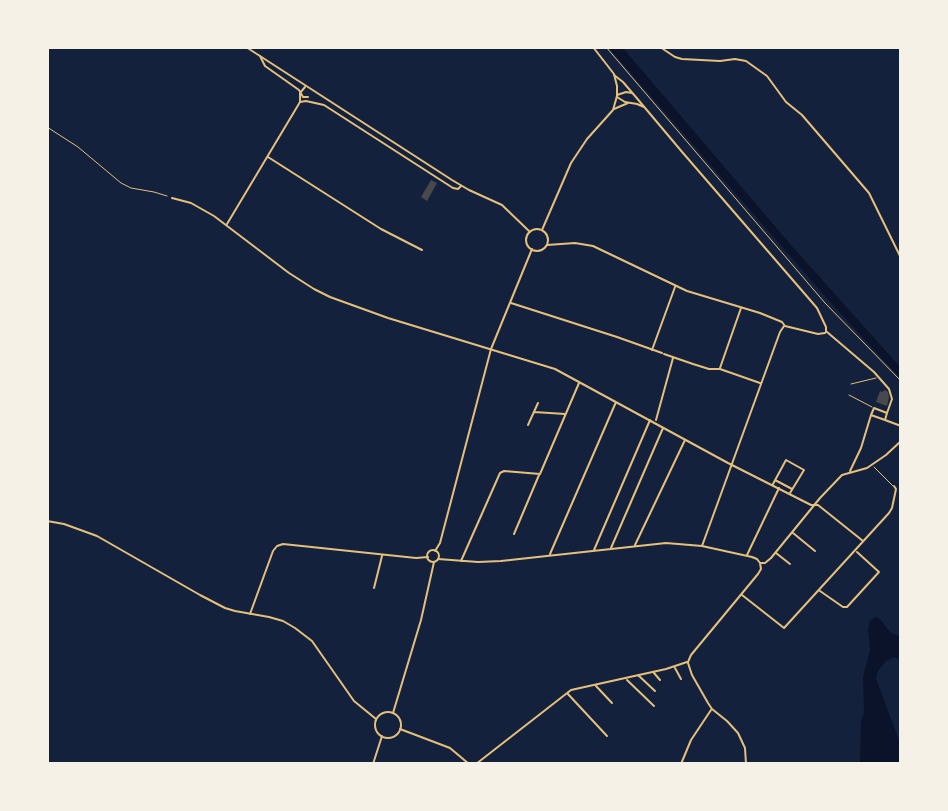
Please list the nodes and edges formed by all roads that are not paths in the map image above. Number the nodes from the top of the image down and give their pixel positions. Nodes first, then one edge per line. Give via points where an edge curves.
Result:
1 (247, 47) edge
2 (593, 47) edge
3 (606, 47) edge
4 (660, 47) edge
5 (259, 55) junction
6 (614, 74) junction
7 (306, 86) junction
8 (311, 89) junction
9 (300, 93) junction
10 (617, 95) junction
11 (635, 96) junction
12 (307, 99) junction
13 (300, 102) junction
14 (629, 103) junction
15 (645, 107) junction
16 (613, 110) junction
17 (268, 157) junction
18 (461, 186) junction
19 (172, 198) road end
20 (227, 226) junction
21 (542, 230) junction
22 (530, 232) junction
23 (547, 245) junction
24 (533, 249) junction
25 (422, 250) dead end
26 (901, 258) edge
27 (675, 286) junction
28 (510, 303) junction
29 (741, 307) junction
30 (785, 326) junction
31 (826, 332) junction
32 (491, 349) junction
33 (652, 350) junction
34 (674, 357) junction
35 (720, 369) junction
36 (878, 377) junction
37 (901, 381) edge
38 (579, 382) junction
39 (761, 384) junction
40 (851, 384) dead end
41 (849, 394) dead end
42 (617, 401) junction
43 (538, 403) dead end
44 (874, 408) junction
45 (534, 412) junction
46 (565, 414) junction
47 (887, 414) junction
48 (872, 415) junction
49 (651, 419) junction
50 (885, 420) junction
51 (655, 422) junction
52 (528, 425) dead end
53 (901, 426) edge
54 (664, 427) junction
55 (685, 439) junction
56 (901, 441) edge
57 (732, 464) junction
58 (872, 465) junction
59 (850, 472) junction
60 (540, 474) junction
61 (775, 480) junction
62 (773, 485) junction
63 (894, 486) joint
64 (779, 488) junction
65 (793, 489) junction
66 (790, 494) junction
67 (815, 505) junction
68 (47, 521) edge
69 (792, 532) junction
70 (514, 534) dead end
71 (863, 541) junction
72 (634, 546) junction
73 (702, 546) junction
74 (610, 549) junction
75 (435, 551) junction
76 (593, 551) junction
77 (815, 551) dead end
78 (855, 551) junction
79 (776, 552) junction
80 (382, 555) junction
81 (550, 556) junction
82 (746, 556) junction
83 (428, 557) junction
84 (438, 559) junction
85 (461, 561) junction
86 (434, 562) junction
87 (761, 564) junction
88 (790, 564) dead end
89 (374, 588) dead end
90 (819, 590) junction
91 (741, 594) junction
92 (250, 614) junction
93 (688, 662) junction
94 (674, 667) junction
95 (652, 672) junction
96 (637, 675) junction
97 (625, 678) junction
98 (681, 679) dead end
99 (660, 680) dead end
100 (594, 685) junction
101 (654, 691) dead end
102 (567, 692) junction
103 (612, 703) dead end
104 (654, 706) dead end
105 (712, 709) junction
106 (393, 713) junction
107 (376, 719) junction
108 (400, 729) junction
109 (382, 736) junction
110 (607, 736) dead end
111 (373, 764) edge
112 (469, 764) edge
113 (476, 764) edge
114 (681, 764) edge
115 (746, 764) edge

1 - 5 street
2 - 6 street
3 - 37 street via 825,303
4 - 26 street via 682,59 749,62 767,76 869,193
5 - 7 street
5 - 9 street via 265,66
6 - 10 street
6 - 11 street
7 - 8 street
7 - 9 street
8 - 12 street
8 - 18 street
9 - 12 street
9 - 13 street
10 - 11 street
10 - 14 street
10 - 16 street
11 - 15 street
12 - 13 street
12 - 18 street via 324,105 453,188
13 - 17 street
14 - 15 street
14 - 16 street
15 - 31 street via 817,308
16 - 21 street via 571,163
17 - 20 street
17 - 25 street
18 - 22 street via 502,205
19 - 20 street via 191,203
20 - 32 street via 330,297
21 - 22 street
21 - 23 street
22 - 24 street via 527,241
23 - 24 street
23 - 27 street via 593,246
24 - 28 street
27 - 29 street
27 - 33 street
28 - 32 street
28 - 33 street
29 - 30 street
29 - 35 street
30 - 31 street
30 - 39 street
31 - 36 street
32 - 38 street via 540,363
32 - 75 street
33 - 34 street
34 - 35 street
34 - 51 street
35 - 39 street
36 - 40 street
36 - 47 street via 891,393
38 - 42 street
38 - 46 street
39 - 57 street
41 - 44 street
42 - 49 street
42 - 81 street
43 - 45 street
44 - 47 street
44 - 48 street
45 - 46 street
45 - 52 street
46 - 60 street
47 - 50 street
48 - 50 street
48 - 59 street
49 - 51 street
49 - 76 street
50 - 53 street
51 - 54 street
54 - 55 street
54 - 74 street
55 - 57 street
55 - 72 street
56 - 58 street
57 - 62 street
57 - 73 street
58 - 59 street
58 - 63 street
59 - 67 street
60 - 70 street
60 - 85 street via 500,473
61 - 62 street
61 - 65 street
61 - 65 street via 786,460 804,470
62 - 64 street
63 - 71 street via 892,508
64 - 66 street
64 - 82 street
65 - 66 street
66 - 67 street
67 - 69 street
67 - 71 street
68 - 92 street via 97,536 200,595
69 - 77 street
69 - 79 street
71 - 78 street
72 - 73 street via 666,542
72 - 74 street
73 - 82 street
74 - 76 street
75 - 83 street
75 - 84 street
76 - 81 street
78 - 90 street
78 - 90 street via 878,574 845,608
79 - 87 street
79 - 88 street
80 - 83 street
80 - 89 street
80 - 92 street via 277,546
81 - 85 street
82 - 87 street
83 - 86 street
84 - 85 street
84 - 86 street
86 - 106 street
87 - 91 street
90 - 91 street via 784,628
91 - 93 street
92 - 107 street via 283,621 303,633 354,701
93 - 94 street
93 - 105 street
94 - 95 street
94 - 98 street
95 - 96 street
95 - 99 street
96 - 97 street
96 - 101 street
97 - 100 street
97 - 104 street
100 - 102 street
100 - 103 street
102 - 110 street
102 - 113 street
105 - 114 street
105 - 115 street via 738,733
106 - 107 street via 382,713
106 - 108 street
107 - 109 street via 376,730
108 - 109 street via 394,736
108 - 112 street via 450,748
109 - 111 street

